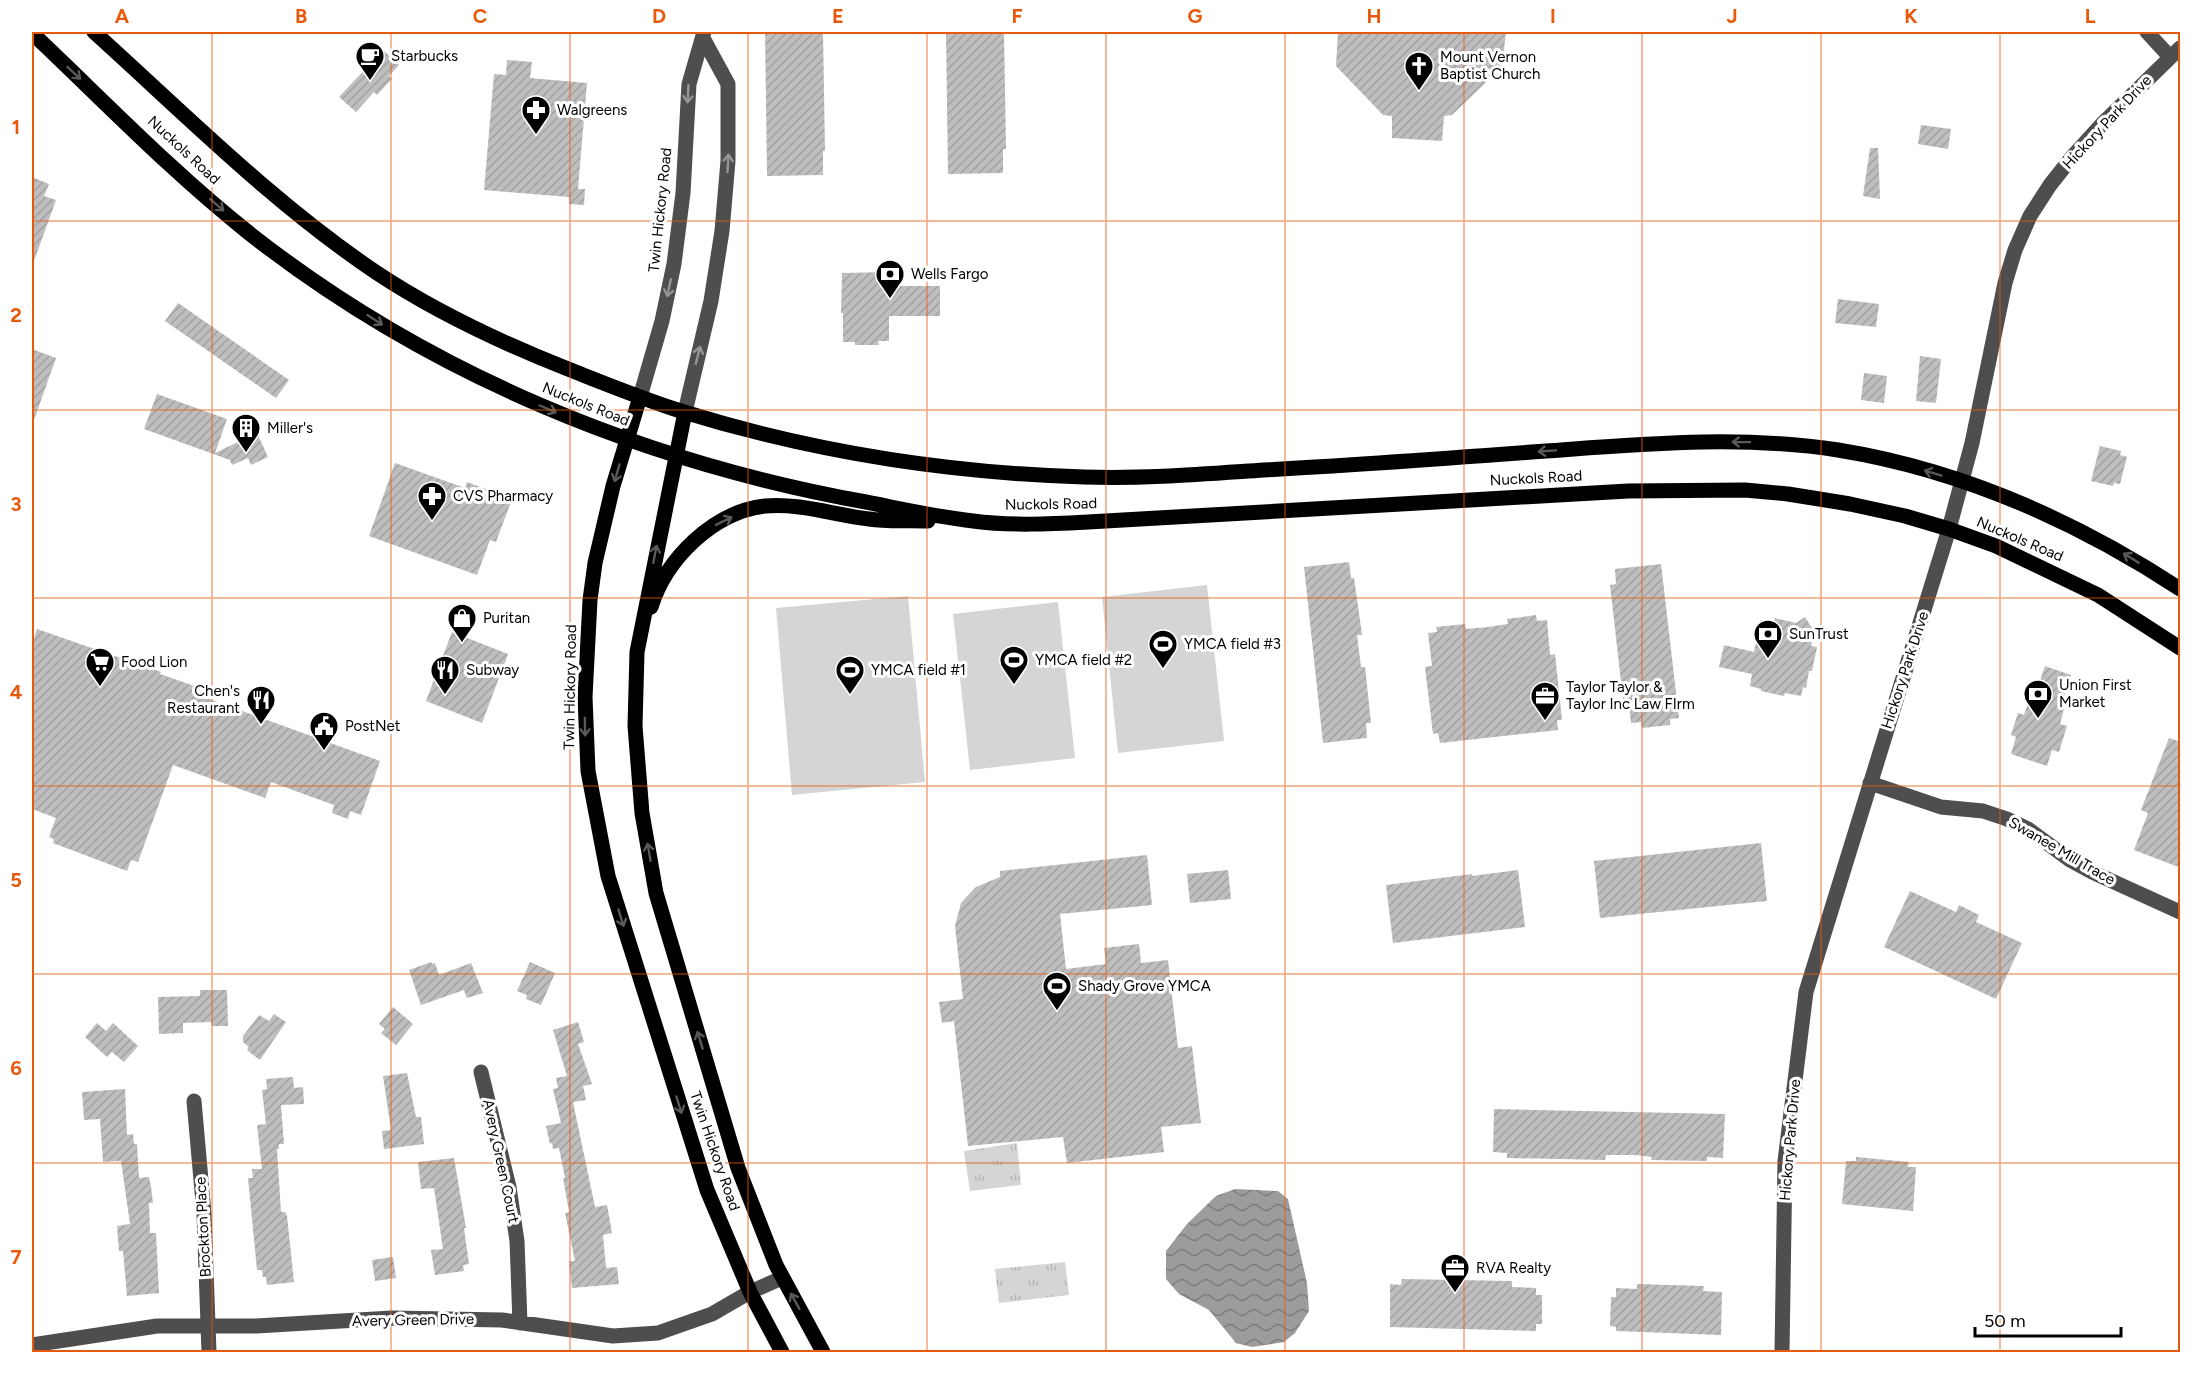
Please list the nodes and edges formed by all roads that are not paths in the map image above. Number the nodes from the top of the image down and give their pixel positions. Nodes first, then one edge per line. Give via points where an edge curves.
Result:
1 (94, 32) edge
2 (2147, 32) edge
3 (32, 33) edge
4 (704, 35) edge
5 (2175, 52) edge
6 (640, 397) junction
7 (685, 412) junction
8 (627, 440) junction
9 (675, 454) junction
10 (1962, 482) junction
11 (975, 522) junction
12 (1949, 529) junction
13 (2181, 589) edge
14 (2181, 648) edge
15 (637, 652) junction
16 (1870, 783) junction
17 (2181, 912) edge
18 (481, 1072) dead end
19 (194, 1101) dead end
20 (782, 1278) junction
21 (750, 1292) junction
22 (520, 1323) junction
23 (209, 1326) junction
24 (32, 1346) edge
25 (209, 1353) edge
26 (782, 1353) edge
27 (823, 1353) edge
28 (1782, 1353) edge

1 - 6 main road, Nuckols Road via 222,150 378,274 443,312 514,346
2 - 5 street
3 -> 8 main road, Nuckols Road via 197,188 305,274 457,368
4 -> 6 street, Twin Hickory Road via 689,84 683,193 674,264
7 -> 4 street, Twin Hickory Road via 715,278 728,161 728,84
5 - 10 street, Hickory Park Drive via 2073,156 2030,216 2005,283
6 - 7 main road, Nuckols Road
6 - 8 main road, Twin Hickory Road
7 - 9 main road, Twin Hickory Road
10 -> 7 main road, Nuckols Road via 1838,450 1761,442 1699,441 1173,476 992,472 845,452
8 - 9 main road, Nuckols Road
8 -> 21 main road, Twin Hickory Road via 604,522 590,600 585,697 588,771 608,876 628,943 706,1190
9 - 11 main road, Nuckols Road via 732,473 829,496
15 -> 9 main road, Twin Hickory Road
10 - 12 street, Hickory Park Drive
13 -> 10 main road, Nuckols Road via 2078,528 2006,496
11 - 12 main road, Nuckols Road via 1088,522 1527,496 1745,489 1819,499
15 -> 11 main road via 654,597 667,574 698,537 737,514 764,506 786,506 871,520
12 - 14 main road, Nuckols Road via 1995,546 2098,595
12 - 16 street, Hickory Park Drive
20 -> 15 main road, Twin Hickory Road via 738,1168 656,894 638,767 634,696
16 - 17 street, Swanee Mill Trace via 1941,807 1983,811 2007,819 2092,872
16 - 28 street, Hickory Park Drive via 1806,992 1785,1161
18 - 22 street, Avery Green Court via 509,1187 517,1241
19 - 23 street, Brockton Place
20 - 21 street, Avery Green Drive
27 -> 20 main road, Twin Hickory Road
21 - 22 street, Avery Green Drive via 712,1314 658,1334 613,1336
21 - 26 main road, Twin Hickory Road
22 - 23 street, Avery Green Drive via 392,1318
23 - 24 street, Avery Green Drive via 157,1326
23 - 25 street, Brockton Place

